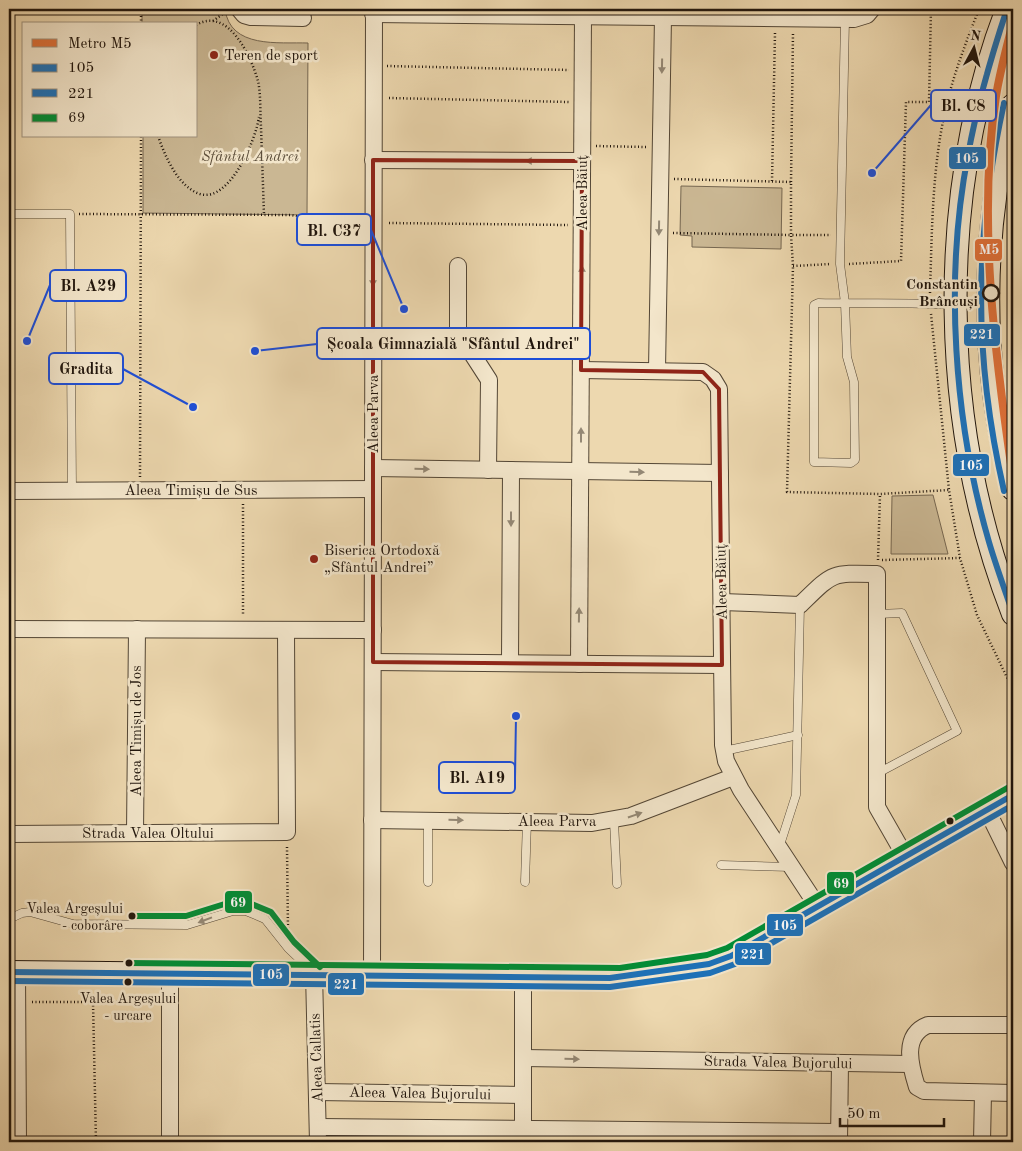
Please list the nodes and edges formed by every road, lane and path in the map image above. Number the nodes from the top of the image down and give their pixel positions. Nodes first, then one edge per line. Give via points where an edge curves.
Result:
1 (141, 9) edge
2 (230, 9) edge
3 (239, 9) edge
4 (872, 9) edge
5 (931, 9) edge
6 (958, 9) edge
7 (1006, 9) edge
8 (979, 10) edge
9 (374, 12) edge
10 (516, 12) edge
11 (755, 14) edge
12 (583, 16) junction
13 (663, 17) junction
14 (303, 18) dead end
15 (775, 18) junction
16 (794, 18) junction
17 (845, 19) junction
18 (213, 20) junction
19 (141, 22) edge
20 (198, 24) edge
21 (373, 66) junction
22 (583, 70) junction
23 (373, 98) junction
24 (583, 102) junction
25 (1013, 105) edge
26 (260, 109) junction
27 (141, 138) edge
28 (159, 138) edge
29 (660, 147) junction
30 (582, 153) junction
31 (373, 160) junction
32 (660, 179) junction
33 (772, 181) junction
34 (791, 182) junction
35 (9, 214) edge
36 (70, 214) junction
37 (142, 214) junction
38 (264, 215) junction
39 (373, 222) junction
40 (582, 225) junction
41 (659, 233) junction
42 (840, 234) junction
43 (791, 235) junction
44 (840, 264) junction
45 (458, 266) dead end
46 (845, 303) junction
47 (930, 304) junction
48 (956, 306) junction
49 (581, 370) junction
50 (656, 370) junction
51 (373, 468) junction
52 (488, 470) junction
53 (511, 470) junction
54 (581, 471) junction
55 (720, 473) junction
56 (1013, 487) edge
57 (242, 490) junction
58 (373, 490) junction
59 (9, 491) edge
60 (72, 491) junction
61 (140, 491) junction
62 (880, 494) dead end
63 (960, 558) junction
64 (878, 567) junction
65 (722, 602) junction
66 (800, 605) junction
67 (877, 614) junction
68 (1013, 614) edge
69 (9, 628) edge
70 (137, 629) junction
71 (243, 630) junction
72 (286, 630) junction
73 (373, 630) junction
74 (373, 662) junction
75 (510, 663) junction
76 (579, 664) junction
77 (722, 665) junction
78 (1013, 690) edge
79 (798, 735) junction
80 (724, 751) junction
81 (877, 773) junction
82 (733, 777) junction
83 (1013, 795) edge
84 (987, 810) junction
85 (372, 820) junction
86 (428, 820) junction
87 (527, 821) junction
88 (614, 821) junction
89 (287, 832) junction
90 (135, 833) junction
91 (9, 834) edge
92 (779, 850) junction
93 (906, 856) junction
94 (1013, 863) edge
95 (721, 865) dead end
96 (791, 867) junction
97 (428, 882) dead end
98 (525, 882) dead end
99 (617, 884) dead end
100 (818, 907) junction
101 (9, 919) edge
102 (288, 948) junction
103 (13, 972) edge
104 (170, 972) junction
105 (314, 973) junction
106 (372, 974) junction
107 (523, 977) junction
108 (17, 1002) junction
109 (93, 1002) junction
110 (170, 1003) junction
111 (1013, 1024) edge
112 (524, 1058) junction
113 (840, 1063) junction
114 (910, 1064) junction
115 (317, 1092) junction
116 (983, 1093) junction
117 (1013, 1093) edge
118 (523, 1095) junction
119 (523, 1129) junction
120 (318, 1135) edge
121 (463, 1135) edge
122 (839, 1137) edge
123 (18, 1142) edge
124 (96, 1142) edge
125 (170, 1142) edge
126 (982, 1142) edge

1 - 19 path
2 - 18 path
3 - 14 street via 251,17
4 - 17 street via 861,18
5 - 44 path via 929,102 906,102 901,261
6 - 8 path
7 - 48 main road via 983,86 970,149 959,225
8 - 47 path via 955,73 941,138 932,222
9 - 10 street
9 - 21 street, Aleea Parva
10 - 12 street
11 - 13 street
11 - 15 street
12 - 13 street
12 - 22 street, Aleea Băiuț
13 -> 29 street
15 - 16 street
15 - 33 path
16 - 17 street
16 - 34 path
17 - 42 lane
18 - 20 path
18 - 26 path via 229,28 242,44 258,80
21 - 22 path
21 - 23 street, Aleea Parva
22 - 24 street, Aleea Băiuț
23 - 24 path
23 - 31 street, Aleea Parva
24 - 30 street, Aleea Băiuț
25 - 56 main road via 994,198 989,307 990,357 996,403
26 - 28 path via 258,126 243,162 227,183 210,195 191,190 180,179
26 - 38 path
27 - 37 path
29 - 30 path
29 - 32 street
30 -> 31 street
30 - 40 street, Aleea Băiuț
31 - 39 street, Aleea Parva
32 - 33 path
32 -> 41 street
33 - 34 path
34 - 43 path
35 - 36 lane
36 - 37 path
36 - 60 lane
37 - 38 path
37 - 61 path
38 - 39 path
39 - 40 path
39 -> 51 street, Aleea Parva
49 -> 40 street, Aleea Băiuț
41 - 43 path
41 - 50 street
42 - 43 path
42 - 44 lane
43 - 44 path via 793,266
44 - 46 lane
45 - 52 street via 458,332 489,380
46 - 46 lane via 818,303 813,308 813,458 816,463 851,464 856,460 854,382 847,357
46 - 47 lane
47 - 48 lane
47 - 63 path via 949,490
48 - 68 main road via 957,362 969,453 986,529
49 - 50 street, Aleea Băiuț
54 -> 49 street, Aleea Băiuț
50 - 55 street, Aleea Băiuț via 703,372 713,379 719,389
51 -> 52 street
51 - 58 street, Aleea Parva
52 - 53 street
53 - 54 street
53 -> 75 street
54 -> 55 street
76 -> 54 street, Aleea Băiuț
55 - 65 street, Aleea Băiuț
57 - 58 street, Aleea Timișu de Sus
57 - 61 street, Aleea Timișu de Sus
57 - 71 path
58 - 73 street, Aleea Parva
59 - 60 street, Aleea Timișu de Sus
60 - 61 street, Aleea Timișu de Sus
62 - 64 path
63 - 64 path
63 - 78 path via 977,614
64 - 66 street via 828,578
64 - 67 street
65 - 66 street
65 - 77 street, Aleea Băiuț
66 - 79 lane
67 - 81 street
67 - 81 lane via 902,613 957,731
69 - 70 street
70 - 71 street
70 - 90 street, Aleea Timișu de Jos
71 - 72 street
72 - 73 street
72 - 89 street
73 - 74 street, Aleea Parva
74 - 75 street
74 - 85 street, Aleea Parva
75 - 76 street
76 - 77 street
77 - 80 street, Aleea Băiuț
79 - 80 lane
79 - 92 lane via 796,795
80 - 82 street, Aleea Băiuț
81 - 93 street via 877,807
88 -> 82 street, Aleea Parva
82 - 92 street, Aleea Băiuț
83 - 84 main road
84 - 93 main road
84 - 94 street
85 - 86 street, Aleea Parva
85 - 106 street, Aleea Parva
86 -> 87 street, Aleea Parva
86 - 97 lane
87 - 88 street, Aleea Parva
87 - 98 lane
88 - 99 lane
89 - 90 street, Strada Valea Oltului
89 - 102 path
90 - 91 street, Strada Valea Oltului
92 - 96 street, Aleea Băiuț
93 - 100 main road
95 - 96 lane
96 - 100 street, Aleea Băiuț
100 - 107 main road via 731,956 708,964 621,978
102 -> 101 lane via 265,919 246,911 187,925 73,924 30,912
102 - 105 lane
103 - 104 main road
103 - 108 street
104 - 105 main road
104 - 110 street
105 - 106 main road
105 - 115 street, Aleea Callatis
106 - 107 main road
107 - 112 street
108 - 109 path
108 - 123 street
109 - 110 path
109 - 124 path
110 - 125 street
111 - 114 street via 928,1025 913,1035
112 -> 113 street, Strada Valea Bujorului
112 - 118 street
113 - 114 street, Strada Valea Bujorului
113 - 122 street
114 - 116 street via 917,1087 924,1092
115 - 118 street, Aleea Valea Bujorului
115 - 120 street, Aleea Callatis
116 - 117 street
116 - 126 street
118 - 119 street
119 - 121 street
119 - 122 street
120 - 121 street

